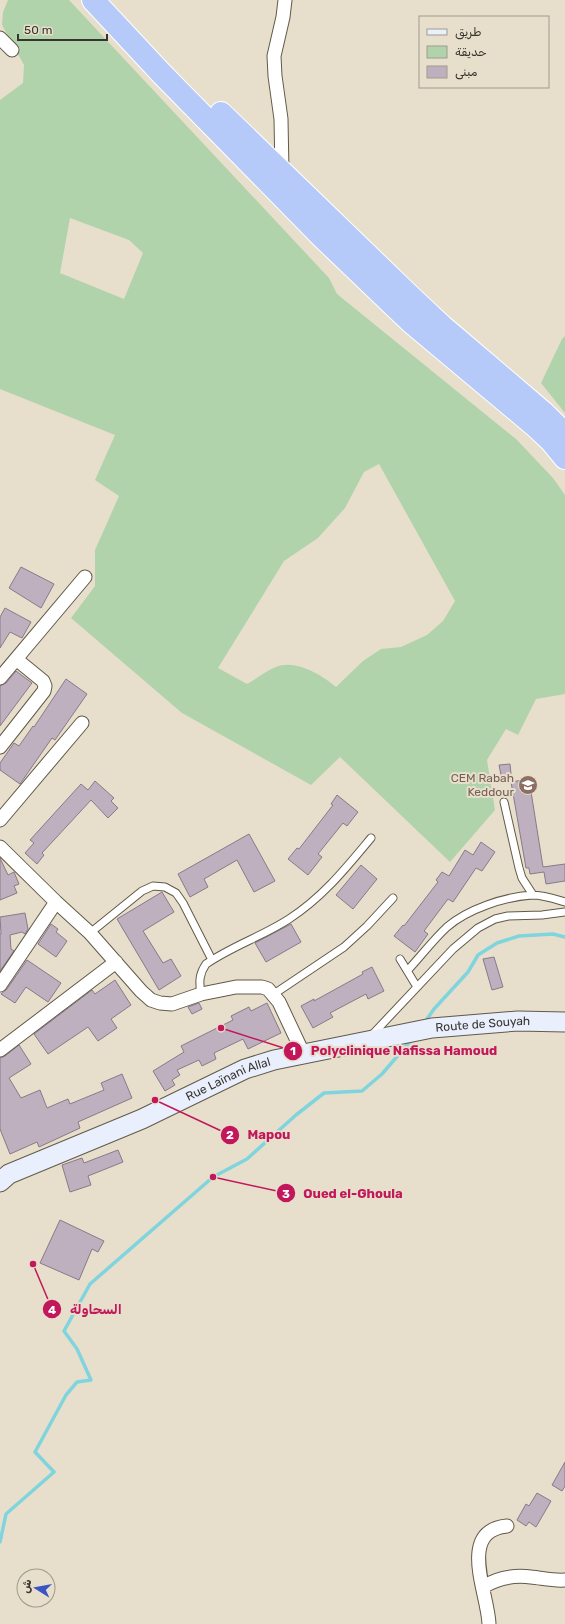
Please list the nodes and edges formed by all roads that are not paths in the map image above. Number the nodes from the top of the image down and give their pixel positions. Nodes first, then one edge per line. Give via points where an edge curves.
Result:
1 (93, 0) edge
2 (114, 0) edge
3 (285, 0) edge
4 (0, 38) edge
5 (12, 50) dead end
6 (282, 172) junction
7 (565, 434) edge
8 (565, 458) edge
9 (85, 577) dead end
10 (16, 659) junction
11 (0, 678) edge
12 (82, 723) dead end
13 (0, 747) edge
14 (504, 802) dead end
15 (0, 820) edge
16 (371, 838) dead end
17 (0, 847) edge
18 (533, 895) junction
19 (393, 898) dead end
20 (56, 902) junction
21 (565, 902) edge
22 (565, 912) edge
23 (90, 933) junction
24 (400, 959) dead end
25 (212, 960) junction
26 (116, 962) junction
27 (408, 970) junction
28 (0, 985) edge
29 (417, 987) junction
30 (201, 994) junction
31 (274, 994) junction
32 (565, 1022) edge
33 (401, 1034) joint
34 (366, 1042) junction
35 (0, 1050) edge
36 (303, 1053) junction
37 (3, 1176) edge
38 (507, 1526) dead end
39 (565, 1580) edge
40 (483, 1587) junction
41 (489, 1624) edge

1 - 8 highway via 322,237 412,323 535,426
2 - 6 highway via 227,119
3 - 6 street via 274,56 281,119
4 - 5 street
6 - 7 highway via 442,326
9 - 10 street
10 - 11 street
10 - 13 street via 45,686 44,691
12 - 15 street
14 - 18 lane via 522,878
16 - 25 lane via 331,886 302,910
17 - 20 street
18 - 21 lane
18 - 27 lane via 503,901 468,914 447,927
19 - 31 lane via 344,947
20 - 23 street
20 - 28 street
22 - 29 lane via 508,916 486,923 462,940
23 - 25 lane via 142,891 153,886 165,887 176,893 183,903
23 - 26 street
24 - 27 lane
25 - 30 lane via 202,970 199,982
26 - 30 street via 151,1000 172,1004
26 - 35 street
27 - 29 lane
29 - 34 lane
30 - 31 street via 254,986 268,989
31 - 36 street
32 - 33 main road, Route de Souyah via 518,1022 432,1028
33 - 34 main road, Rue Laïnani Allal
34 - 36 main road, Rue Laïnani Allal
36 - 37 main road, Rue Laïnani Allal via 245,1069 142,1119
38 - 40 street via 493,1529 481,1542 478,1567
39 - 40 street via 505,1578
40 - 41 street

